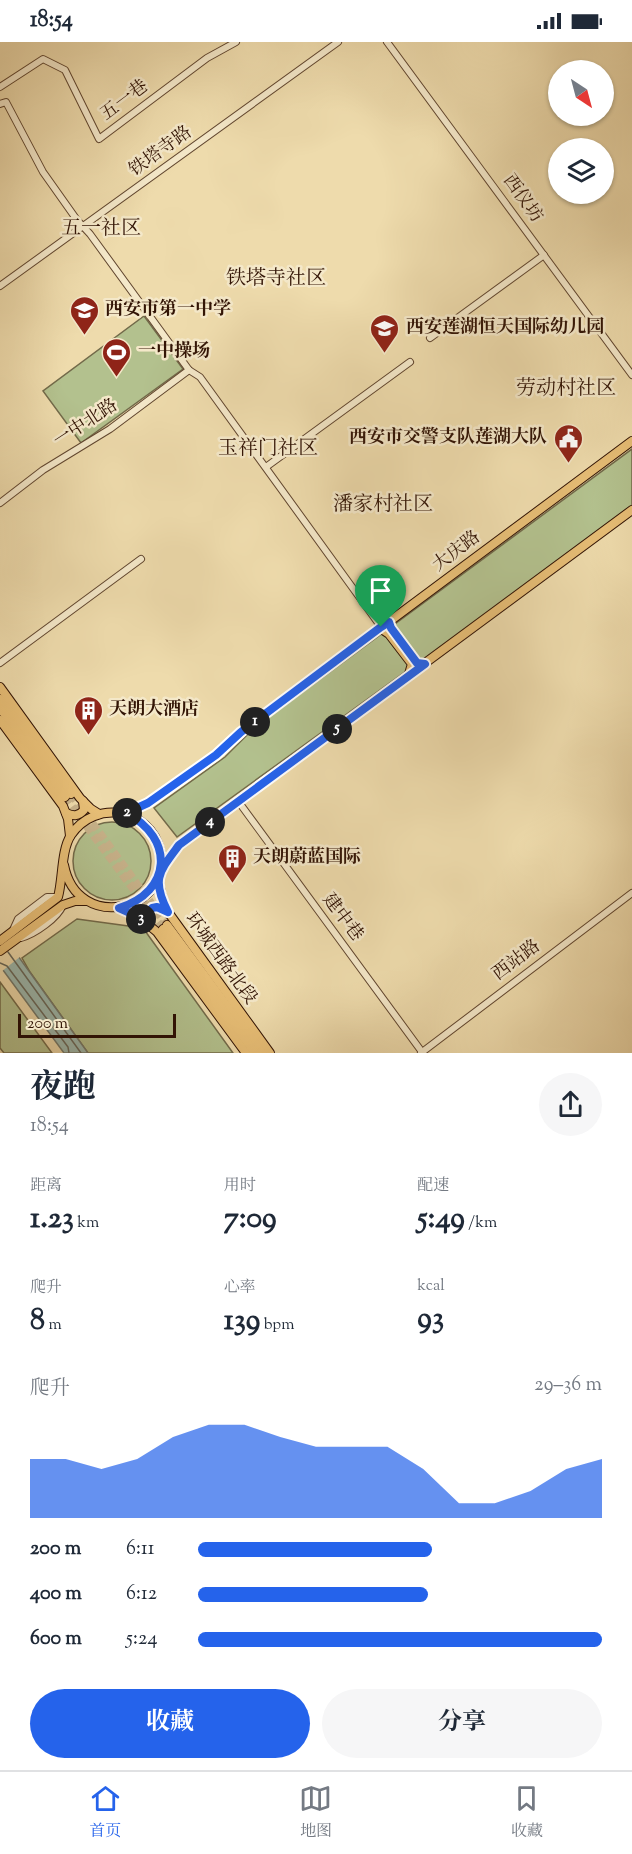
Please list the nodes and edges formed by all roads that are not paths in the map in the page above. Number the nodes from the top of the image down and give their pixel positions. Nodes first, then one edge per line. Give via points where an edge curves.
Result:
1 (236, 42) edge
2 (338, 42) edge
3 (387, 42) edge
4 (0, 87) edge
5 (0, 104) edge
6 (84, 225) junction
7 (544, 255) junction
8 (0, 286) edge
9 (430, 338) dead end
10 (410, 362) dead end
11 (189, 370) junction
12 (632, 375) edge
13 (632, 441) edge
14 (266, 467) junction
15 (0, 503) edge
16 (632, 510) edge
17 (141, 559) dead end
18 (389, 622) junction
19 (381, 628) junction
20 (0, 663) edge
21 (425, 664) junction
22 (404, 679) junction
23 (0, 687) edge
24 (0, 699) edge
25 (0, 708) edge
26 (0, 720) edge
27 (83, 801) junction
28 (238, 801) junction
29 (66, 813) junction
30 (126, 813) junction
31 (99, 814) junction
32 (70, 836) junction
33 (64, 865) junction
34 (159, 875) junction
35 (632, 893) edge
36 (55, 900) junction
37 (86, 901) junction
38 (60, 907) junction
39 (119, 908) junction
40 (168, 912) junction
41 (148, 924) junction
42 (15, 935) junction
43 (0, 941) edge
44 (0, 951) edge
45 (246, 1053) edge
46 (255, 1053) edge
47 (262, 1053) edge
48 (270, 1053) edge
49 (421, 1053) edge

1 - 4 street, 五一巷 via 207,58 99,139 64,70 43,59
2 - 6 street, 铁塔寺路
3 - 7 street, 西仪坊
5 - 6 street via 6,102 43,171
6 - 8 street, 铁塔寺路
6 - 11 street
7 - 9 street
7 - 12 street, 西仪坊
10 - 14 street
11 - 14 street via 200,376
11 - 15 street, 一中北路
13 - 18 main road, 大庆路
14 - 19 street
16 - 21 main road
17 - 20 street
18 - 19 main road, 大庆路
18 - 21 main road via 417,663
19 - 22 main road via 412,664
19 - 30 main road, 大庆路 via 216,755 148,803
21 - 22 main road
22 - 28 main road
23 - 27 main road
24 - 25 main road via 68,795
26 - 29 main road
27 - 29 main road via 81,814
27 - 31 main road
28 - 34 main road via 179,845
28 - 49 street, 建中巷
29 - 32 main road
30 - 31 main road
30 - 34 main road via 152,833 160,849
31 - 32 main road via 88,818
32 - 33 main road
33 - 36 main road
33 - 37 main road via 73,889
34 - 39 main road via 145,896
34 - 40 main road, 环城西路北段
35 - 49 street, 西站路
36 - 38 main road
36 - 42 main road
37 - 38 main road
37 - 39 main road via 102,908
38 - 42 main road
39 - 41 main road, 环城西路北段
40 - 41 main road via 152,908
40 - 48 main road, 环城西路北段
41 - 45 main road, 环城西路北段
42 - 43 main road
42 - 44 main road
46 - 47 main road, 环城西路北段 via 165,927

